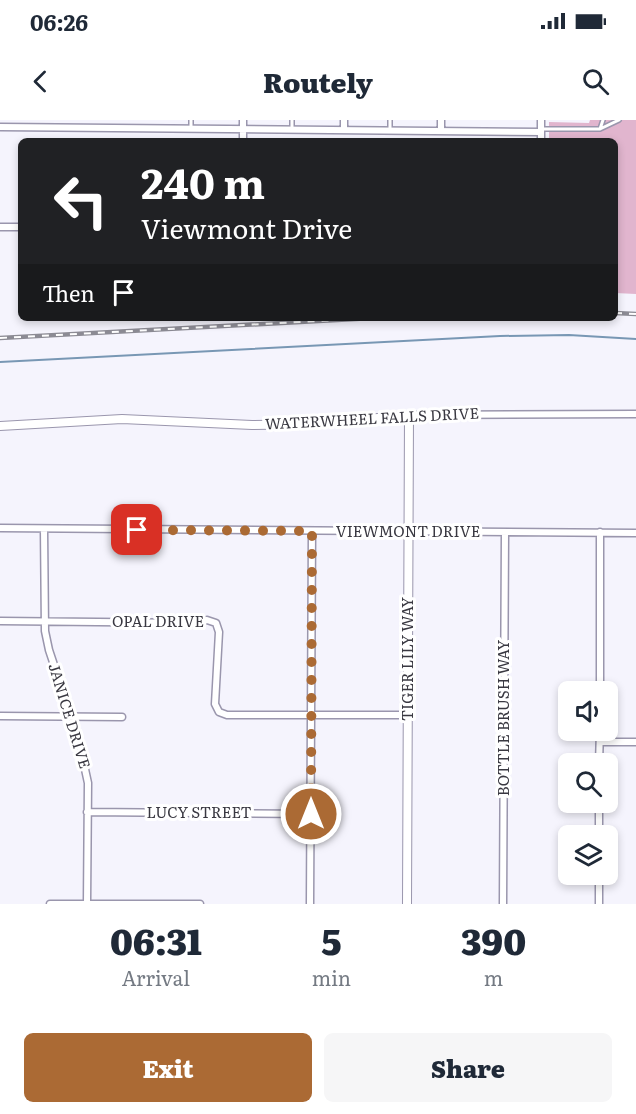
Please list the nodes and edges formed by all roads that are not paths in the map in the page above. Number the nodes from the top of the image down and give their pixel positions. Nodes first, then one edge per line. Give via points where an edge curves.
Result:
1 (143, 120) edge
2 (191, 120) edge
3 (243, 120) edge
4 (292, 120) edge
5 (344, 120) edge
6 (390, 120) edge
7 (441, 120) edge
8 (541, 120) edge
9 (603, 120) edge
10 (619, 120) edge
11 (44, 124) edge
12 (93, 124) edge
13 (0, 127) edge
14 (143, 128) junction
15 (191, 129) junction
16 (243, 129) junction
17 (600, 129) junction
18 (292, 130) junction
19 (344, 130) junction
20 (390, 131) junction
21 (441, 131) junction
22 (541, 131) junction
23 (243, 138) edge
24 (541, 138) edge
25 (0, 227) edge
26 (18, 227) edge
27 (636, 414) edge
28 (409, 415) junction
29 (0, 426) edge
30 (0, 528) edge
31 (44, 529) junction
32 (312, 531) junction
33 (409, 531) junction
34 (505, 532) junction
35 (600, 532) junction
36 (636, 533) edge
37 (0, 621) edge
38 (44, 621) junction
39 (600, 681) edge
40 (312, 715) junction
41 (408, 715) junction
42 (0, 716) edge
43 (71, 717) junction
44 (122, 717) dead end
45 (600, 742) joint
46 (636, 742) edge
47 (600, 753) edge
48 (87, 812) junction
49 (311, 814) junction
50 (599, 885) edge
51 (87, 903) edge
52 (50, 904) edge
53 (200, 904) edge
54 (310, 904) edge
55 (407, 904) edge
56 (503, 904) edge
57 (598, 904) edge

1 - 14 street
2 - 15 lane
3 - 16 street
4 - 18 lane
5 - 19 street
6 - 20 lane
7 - 21 street
8 - 22 street
9 - 17 lane
10 - 17 lane
11 - 12 street
11 - 13 street
12 - 14 street
14 - 15 street
15 - 16 street
16 - 18 street
16 - 23 street
17 - 22 lane
18 - 19 street
19 - 20 street
20 - 21 street
21 - 22 street
22 - 24 street
25 - 26 street
27 - 28 street, WATERWHEEL FALLS DRIVE
28 - 29 street, WATERWHEEL FALLS DRIVE via 315,424 122,419
28 - 33 street, TIGER LILY WAY
30 - 31 street, VIEWMONT DRIVE
31 - 32 street, VIEWMONT DRIVE
31 - 38 street, JANICE DRIVE
32 - 33 street, VIEWMONT DRIVE
32 - 40 street
33 - 34 street, VIEWMONT DRIVE
33 - 41 street, TIGER LILY WAY
34 - 35 street, VIEWMONT DRIVE
34 - 56 street, BOTTLE BRUSH WAY
35 - 36 street, VIEWMONT DRIVE
35 - 39 street
37 - 38 street, OPAL DRIVE
38 - 40 street, OPAL DRIVE via 216,623 219,632 215,704 219,712
38 - 43 street, JANICE DRIVE via 49,650
40 - 41 street, OPAL DRIVE
40 - 49 street
41 - 55 street, TIGER LILY WAY
42 - 43 street
43 - 44 street
43 - 48 street, JANICE DRIVE via 86,768
45 - 46 street
45 - 47 street
48 - 49 street, LUCY STREET
48 - 51 street, JANICE DRIVE
49 - 54 street
50 - 57 street
51 - 52 street
51 - 53 street

